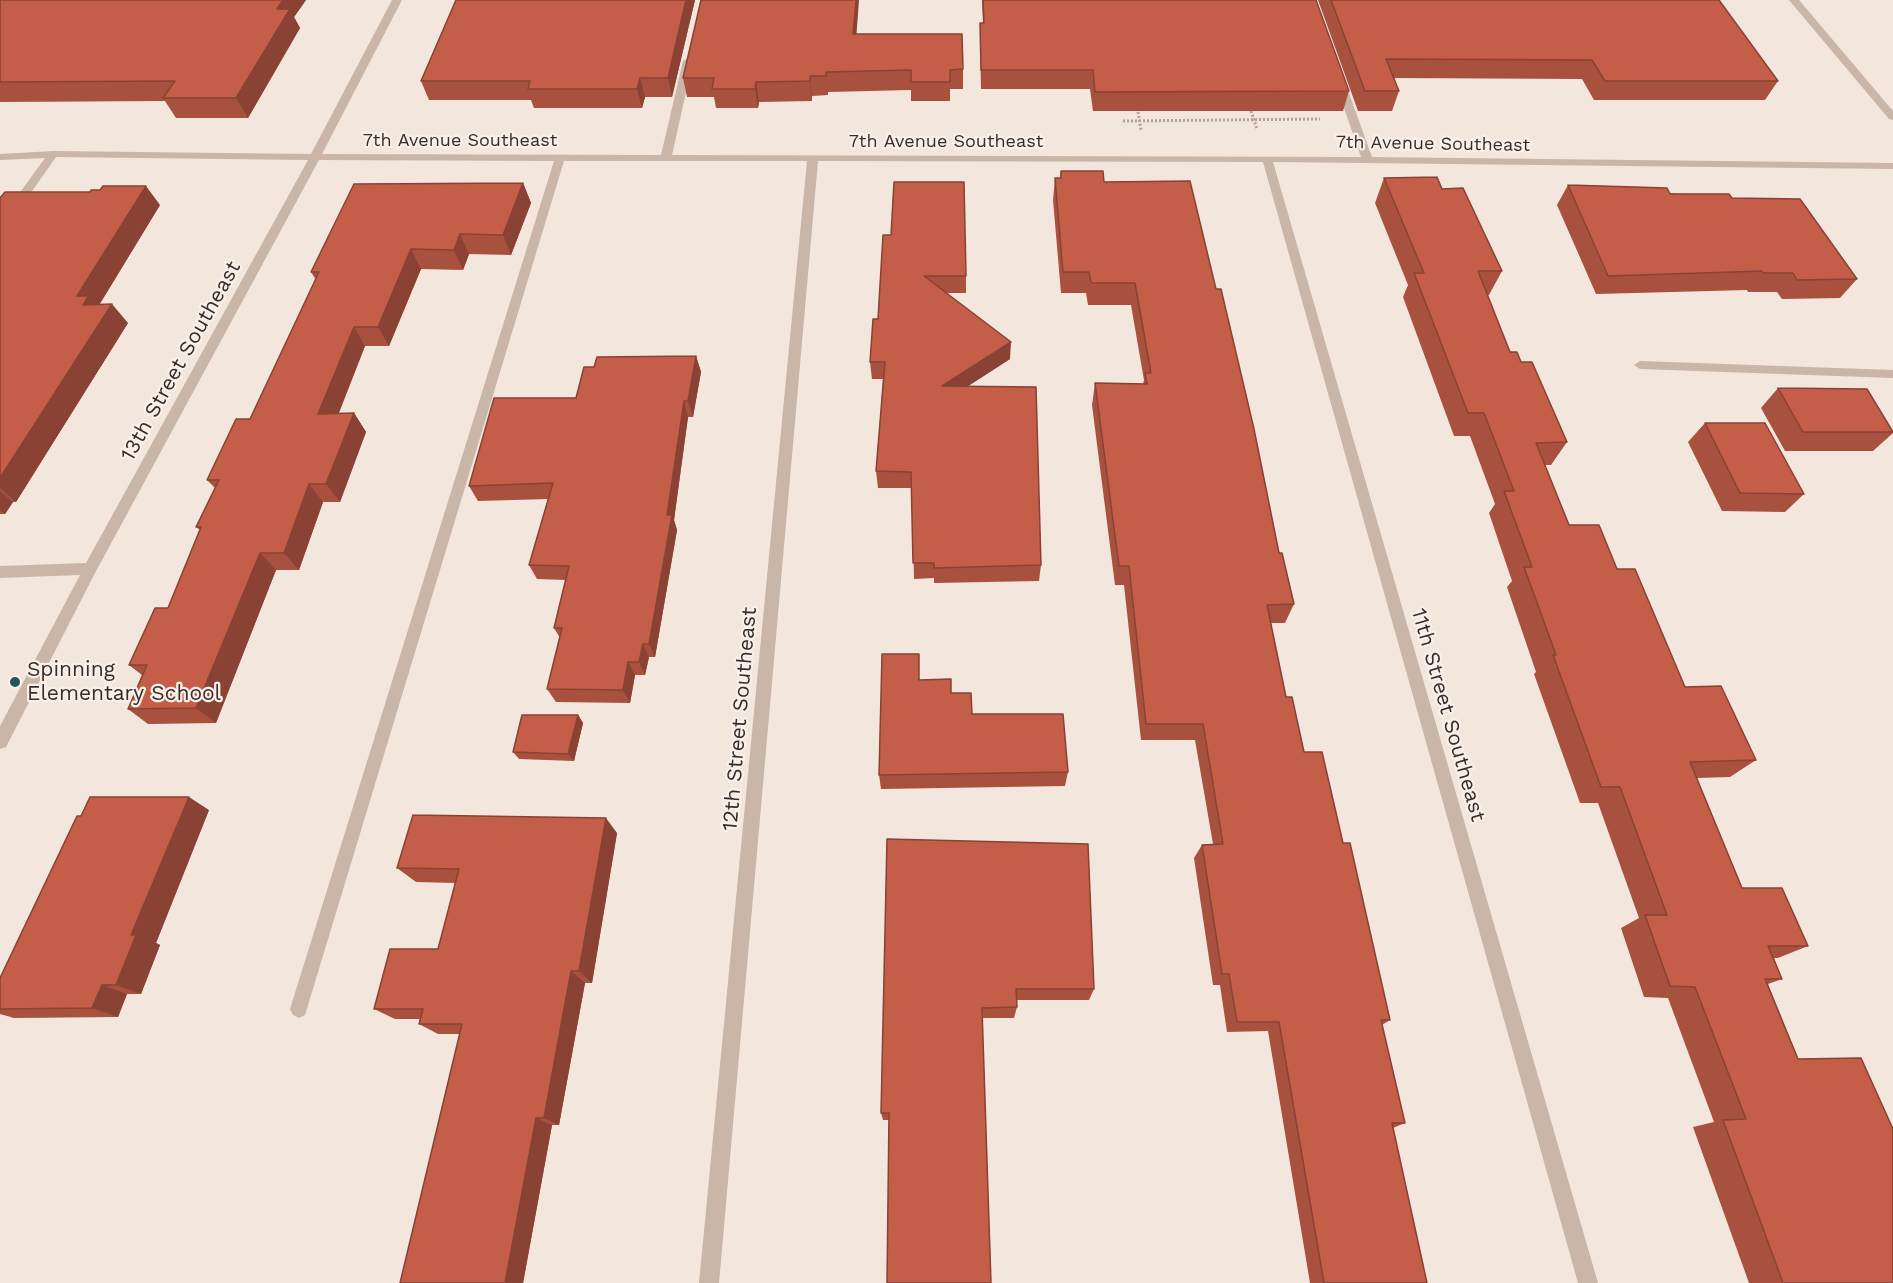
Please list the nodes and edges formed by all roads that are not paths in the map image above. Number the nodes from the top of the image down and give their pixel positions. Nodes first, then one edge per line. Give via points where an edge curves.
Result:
1 (397, 0) edge
2 (1794, 0) edge
3 (692, 45) edge
4 (1338, 74) edge
5 (1893, 117) edge
6 (53, 154) junction
7 (0, 157) edge
8 (315, 157) junction
9 (560, 157) junction
10 (666, 158) junction
11 (813, 158) junction
12 (1267, 159) junction
13 (1367, 159) junction
14 (1893, 166) edge
15 (0, 228) edge
16 (1640, 365) dead end
17 (1893, 374) edge
18 (90, 569) junction
19 (0, 572) edge
20 (0, 742) edge
21 (299, 1008) dead end
22 (709, 1283) edge
23 (1588, 1283) edge

1 - 8 street, 13th Street Southeast
2 - 5 street
3 - 10 street
4 - 13 street
6 - 7 street, 7th Avenue Southeast
6 - 8 street, 7th Avenue Southeast
6 - 15 street
8 - 9 street, 7th Avenue Southeast
8 - 18 street, 13th Street Southeast
9 - 10 street, 7th Avenue Southeast
9 - 21 street
10 - 11 street, 7th Avenue Southeast
11 - 12 street, 7th Avenue Southeast
11 - 22 street, 12th Street Southeast
12 - 13 street, 7th Avenue Southeast
12 - 23 street, 11th Street Southeast
13 - 14 street, 7th Avenue Southeast
16 - 17 street
18 - 19 street
18 - 20 street, 13th Street Southeast

